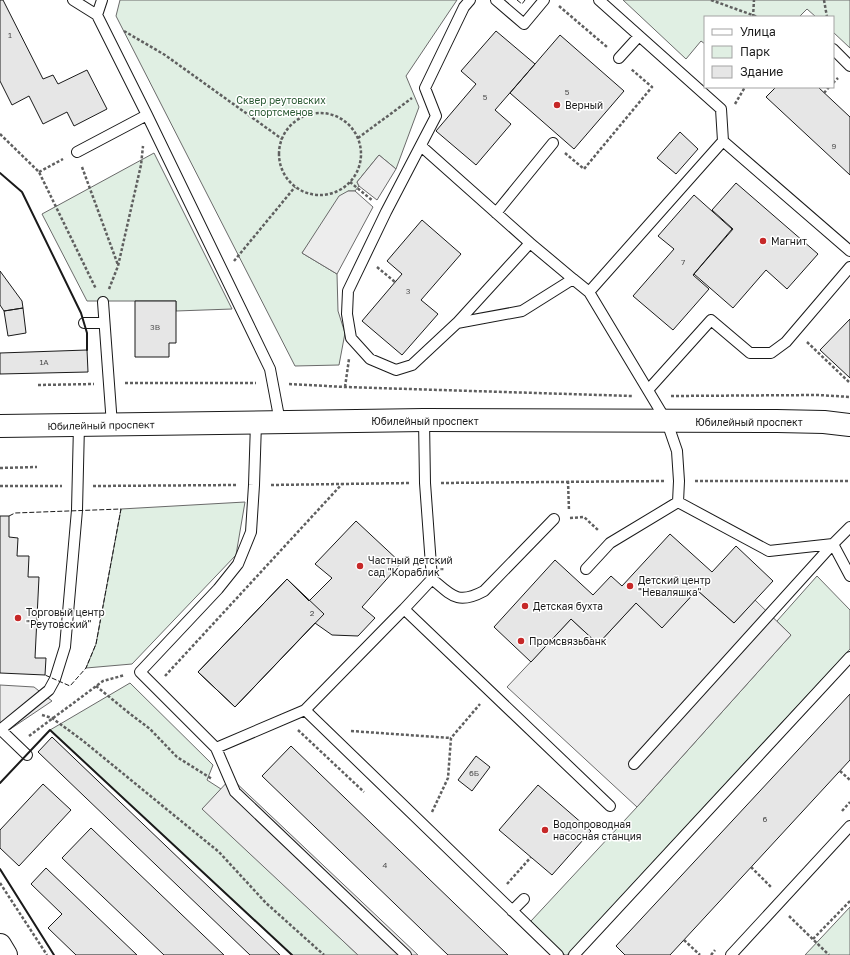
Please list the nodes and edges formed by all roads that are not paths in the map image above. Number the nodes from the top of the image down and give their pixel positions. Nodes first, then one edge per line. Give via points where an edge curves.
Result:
1 (73, 0) edge
2 (102, 0) edge
3 (470, 0) edge
4 (496, 0) edge
5 (544, 0) edge
6 (599, 0) edge
7 (97, 15) junction
8 (639, 36) junction
9 (834, 50) edge
10 (619, 58) road end
11 (850, 66) edge
12 (147, 115) junction
13 (723, 141) junction
14 (553, 143) road end
15 (421, 146) junction
16 (77, 152) road end
17 (496, 213) junction
18 (530, 243) junction
19 (850, 251) edge
20 (850, 267) edge
21 (573, 279) junction
22 (589, 292) junction
23 (103, 302) road end
24 (84, 323) dead end
25 (104, 323) junction
26 (457, 323) junction
27 (650, 393) junction
28 (424, 420) junction
29 (280, 422) junction
30 (667, 422) junction
31 (256, 423) junction
32 (79, 425) junction
33 (112, 425) junction
34 (850, 425) edge
35 (0, 426) edge
36 (678, 502) junction
37 (554, 519) road end
38 (850, 527) edge
39 (833, 544) junction
40 (586, 569) dead end
41 (850, 576) edge
42 (432, 578) junction
43 (404, 609) junction
44 (850, 657) edge
45 (305, 710) junction
46 (0, 730) edge
47 (216, 748) junction
48 (27, 755) dead end
49 (634, 764) dead end
50 (610, 806) dead end
51 (850, 826) edge
52 (524, 899) dead end
53 (512, 911) junction
54 (0, 945) edge
55 (6, 955) edge
56 (406, 955) edge
57 (558, 955) edge
58 (574, 955) edge
59 (731, 955) edge

1 - 7 lane
2 - 7 lane
3 - 15 lane via 464,7 425,88 436,116
4 - 5 lane via 524,24
6 - 8 lane
7 - 12 lane
8 - 10 lane
8 - 13 lane via 721,109
9 - 11 lane
12 - 16 lane
12 - 29 lane via 270,370
13 - 19 lane
13 - 22 lane
14 - 17 lane
15 - 17 lane
15 - 26 lane via 348,291 347,314 351,338 370,360 396,370 412,365
17 - 18 lane
18 - 21 lane
18 - 26 lane
20 - 27 lane via 786,342 772,352 750,353 711,320
21 - 22 lane
21 - 26 lane via 522,311
22 - 27 lane
23 - 25 lane
24 - 25 lane
25 - 33 lane
27 - 30 lane
28 - 29 street, Юбилейный проспект
28 - 30 street, Юбилейный проспект
28 - 42 lane via 425,483
29 - 31 street, Юбилейный проспект
30 - 34 street, Юбилейный проспект via 777,421
30 - 36 lane via 677,451
31 - 33 street, Юбилейный проспект
31 - 47 lane via 251,532 238,564 140,672
32 - 33 street, Юбилейный проспект
32 - 35 street, Юбилейный проспект
32 - 46 lane via 78,486 65,647 55,680 49,690
36 - 39 lane via 769,551
36 - 40 lane via 610,543
37 - 42 lane via 484,591 471,598 449,594
38 - 39 lane
39 - 41 lane
39 - 49 lane
42 - 43 lane
43 - 45 lane
43 - 50 lane
44 - 58 lane
45 - 47 lane
45 - 53 lane
46 - 48 lane
47 - 56 lane via 235,792
51 - 59 lane
52 - 53 lane
53 - 57 lane
54 - 55 street

